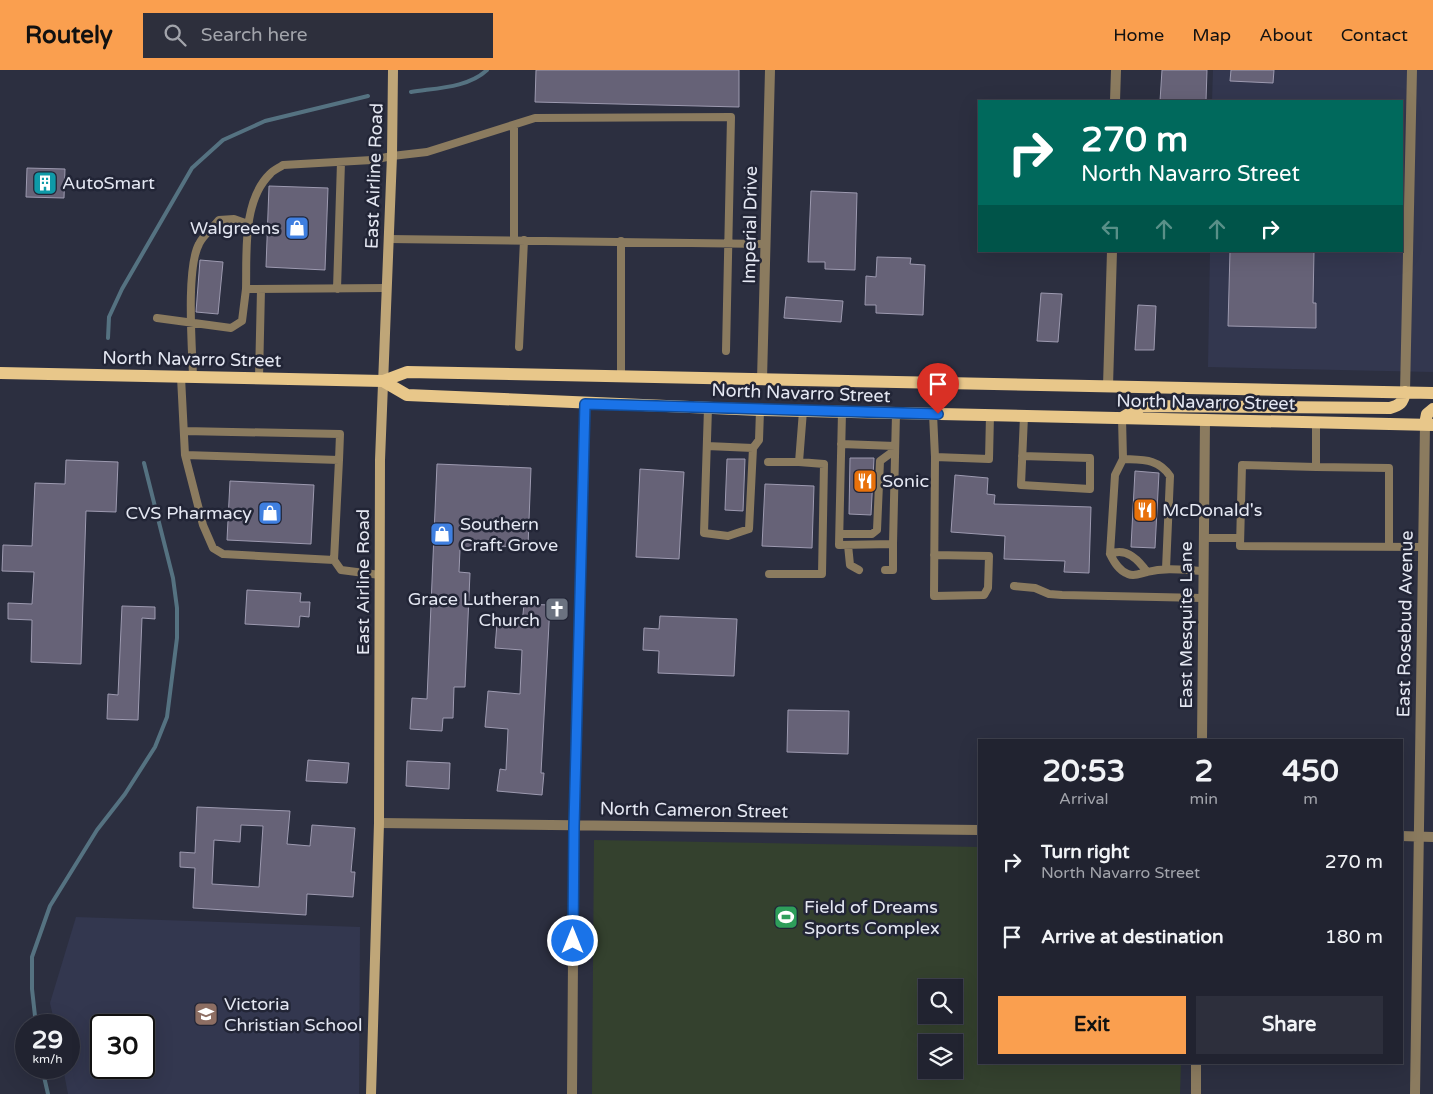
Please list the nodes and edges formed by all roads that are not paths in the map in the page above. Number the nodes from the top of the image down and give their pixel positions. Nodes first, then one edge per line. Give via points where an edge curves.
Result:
1 (393, 70) edge
2 (770, 70) edge
3 (1116, 70) edge
4 (1412, 70) edge
5 (1115, 100) edge
6 (514, 125) junction
7 (392, 156) junction
8 (341, 162) junction
9 (248, 224) junction
10 (388, 239) junction
11 (514, 240) junction
12 (524, 240) junction
13 (622, 242) junction
14 (728, 243) junction
15 (765, 244) junction
16 (1112, 252) edge
17 (386, 288) junction
18 (246, 289) junction
19 (261, 289) junction
20 (337, 289) junction
21 (157, 318) dead end
22 (191, 323) junction
23 (519, 347) dead end
24 (726, 351) dead end
25 (0, 373) edge
26 (621, 376) junction
27 (187, 377) junction
28 (259, 378) junction
29 (762, 380) junction
30 (382, 381) junction
31 (1108, 386) junction
32 (1405, 392) junction
33 (1433, 393) edge
34 (585, 404) junction
35 (708, 408) junction
36 (1433, 409) edge
37 (760, 410) junction
38 (803, 411) junction
39 (842, 412) junction
40 (896, 413) junction
41 (933, 414) junction
42 (990, 415) junction
43 (1024, 416) junction
44 (1122, 418) junction
45 (1205, 420) junction
46 (1316, 422) junction
47 (1429, 424) edge
48 (184, 431) junction
49 (841, 444) junction
50 (707, 446) junction
51 (753, 448) junction
52 (895, 448) junction
53 (185, 455) junction
54 (1022, 456) junction
55 (935, 457) junction
56 (1123, 458) junction
57 (339, 460) junction
58 (768, 462) dead end
59 (800, 462) junction
60 (1316, 467) junction
61 (840, 534) junction
62 (1203, 538) junction
63 (1240, 538) junction
64 (848, 544) junction
65 (893, 544) junction
66 (1389, 547) junction
67 (1423, 547) junction
68 (1110, 554) junction
69 (934, 555) junction
70 (334, 560) junction
71 (1166, 569) junction
72 (859, 570) dead end
73 (885, 570) dead end
74 (1203, 571) junction
75 (1147, 572) junction
76 (768, 574) dead end
77 (380, 575) junction
78 (1014, 586) dead end
79 (1203, 598) junction
80 (1202, 739) edge
81 (379, 823) junction
82 (574, 826) junction
83 (978, 830) edge
84 (1403, 836) edge
85 (1418, 837) junction
86 (1433, 837) edge
87 (1196, 1064) edge
88 (371, 1094) edge
89 (572, 1094) edge
90 (1196, 1094) edge
91 (1415, 1094) edge

1 - 7 main road, East Airline Road
2 - 15 street, Imperial Drive
3 - 5 street
4 - 32 street
6 - 7 lane via 428,152
6 - 11 lane
6 - 14 lane via 535,118 732,117
7 - 8 lane
7 - 10 main road, East Airline Road
8 - 9 lane via 283,165 270,173 257,190
8 - 20 lane
9 - 18 lane
9 - 22 lane via 234,219 219,220 199,244 192,266
10 - 11 lane
10 - 17 main road, East Airline Road
11 - 12 lane
12 - 13 lane
12 - 23 lane
13 - 14 lane
13 - 26 lane
14 - 15 lane
14 - 24 lane
15 - 29 street, Imperial Drive
16 - 31 street
17 - 20 lane
17 - 30 main road, East Airline Road
18 - 19 lane
18 - 22 lane via 242,321 231,328
19 - 20 lane
19 - 28 lane
21 - 22 lane
22 - 27 lane
25 - 27 main road, North Navarro Street
26 - 29 main road, North Navarro Street
26 - 30 main road, North Navarro Street via 406,372
27 - 28 main road, North Navarro Street
27 - 48 lane
28 - 30 main road, North Navarro Street
29 - 31 main road, North Navarro Street
30 - 34 main road, North Navarro Street via 407,395
30 - 77 main road, East Airline Road
31 - 32 main road, North Navarro Street
32 - 33 main road, North Navarro Street
32 - 44 main road via 1399,406 1390,408 1142,406
34 - 35 main road, North Navarro Street
34 - 82 street
35 - 37 main road, North Navarro Street
35 - 50 lane
36 - 47 main road via 1428,414
37 - 38 main road, North Navarro Street
37 - 51 lane via 759,440
38 - 39 main road, North Navarro Street
38 - 59 lane
39 - 40 main road, North Navarro Street
39 - 49 lane
40 - 41 main road, North Navarro Street
40 - 52 lane
41 - 42 main road, North Navarro Street
41 - 55 lane
42 - 43 main road, North Navarro Street
42 - 55 lane via 989,459
43 - 44 main road, North Navarro Street
43 - 54 lane
44 - 45 main road, North Navarro Street
44 - 56 lane
45 - 46 main road, North Navarro Street
45 - 62 street, East Mesquite Lane
46 - 47 main road, North Navarro Street
46 - 60 lane
47 - 67 street, East Rosebud Avenue
48 - 53 lane
48 - 57 lane via 340,434
49 - 52 lane
49 - 61 lane
50 - 51 lane
50 - 51 lane via 704,533 728,536 749,529
52 - 61 lane via 880,461 877,530 872,534
52 - 65 lane
53 - 57 lane
53 - 70 lane via 203,525 213,548 223,554
54 - 54 lane via 1021,485 1090,489 1090,458
55 - 69 lane
56 - 68 lane via 1115,475
56 - 71 lane via 1156,462 1170,476
57 - 70 lane
58 - 59 lane
59 - 76 lane via 824,464 822,574
60 - 63 lane via 1242,465
60 - 66 lane via 1389,468
61 - 64 lane via 840,545
62 - 63 lane
62 - 74 street, East Mesquite Lane
63 - 66 lane via 1240,546
64 - 65 lane
64 - 72 lane via 850,566
65 - 73 lane via 893,570
66 - 67 lane
67 - 85 street, East Rosebud Avenue
68 - 75 lane via 1117,551 1131,554
68 - 75 lane via 1116,566 1128,574
69 - 69 lane via 934,596 984,595 988,588 989,556
70 - 77 lane via 342,570
71 - 74 lane
71 - 75 lane
74 - 79 street, East Mesquite Lane
77 - 81 main road, East Airline Road
78 - 79 lane via 1062,595
79 - 80 street, East Mesquite Lane
81 - 82 street, North Cameron Street
81 - 88 main road, East Airline Road
82 - 83 street, North Cameron Street
82 - 89 street
84 - 85 street
85 - 86 street
85 - 91 street, East Rosebud Avenue
87 - 90 street

